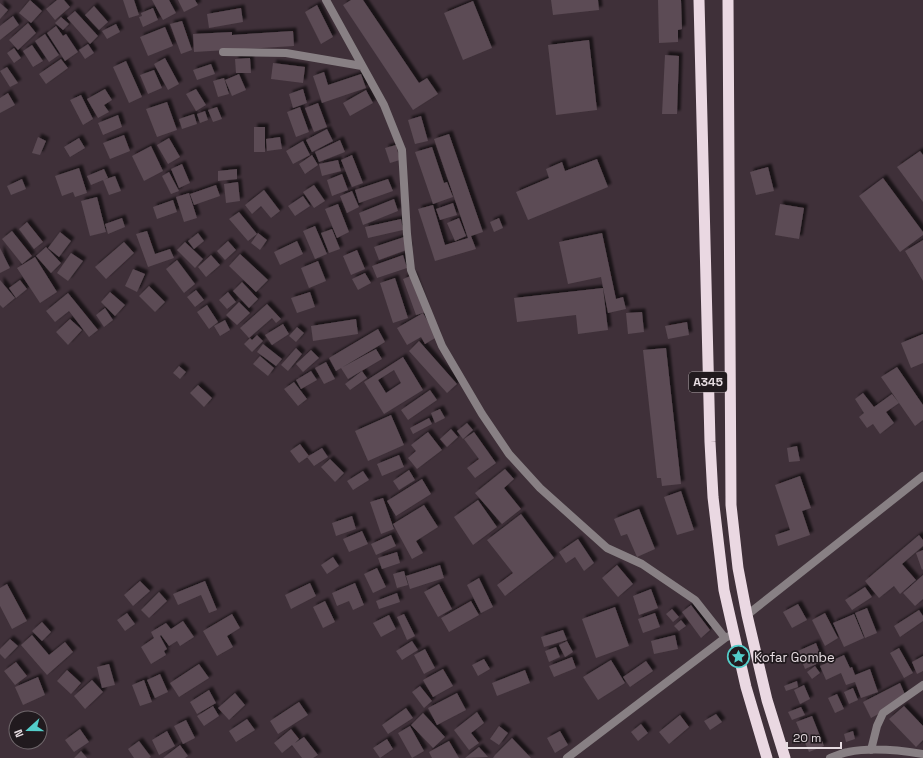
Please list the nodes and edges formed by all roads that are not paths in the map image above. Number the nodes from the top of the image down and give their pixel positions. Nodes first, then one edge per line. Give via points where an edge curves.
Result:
1 (326, 0) edge
2 (699, 0) edge
3 (728, 0) edge
4 (223, 52) dead end
5 (362, 66) junction
6 (923, 476) edge
7 (747, 615) junction
8 (729, 636) junction
9 (923, 685) edge
10 (870, 750) junction
11 (923, 754) edge
12 (567, 758) edge
13 (767, 758) edge
14 (785, 758) edge
15 (830, 758) edge

1 - 5 street
2 - 8 highway, A345 via 712,489
3 - 7 highway, A345 via 731,505 738,568
4 - 5 street via 286,54
5 - 8 street via 384,105 402,150 412,270 442,346 482,414 509,454 540,488 607,548 642,564 695,600
6 - 7 street
7 - 14 highway, A345 via 767,700
8 - 12 street
8 - 13 highway, A345
9 - 10 street via 883,713
10 - 11 street
10 - 15 street via 848,752

